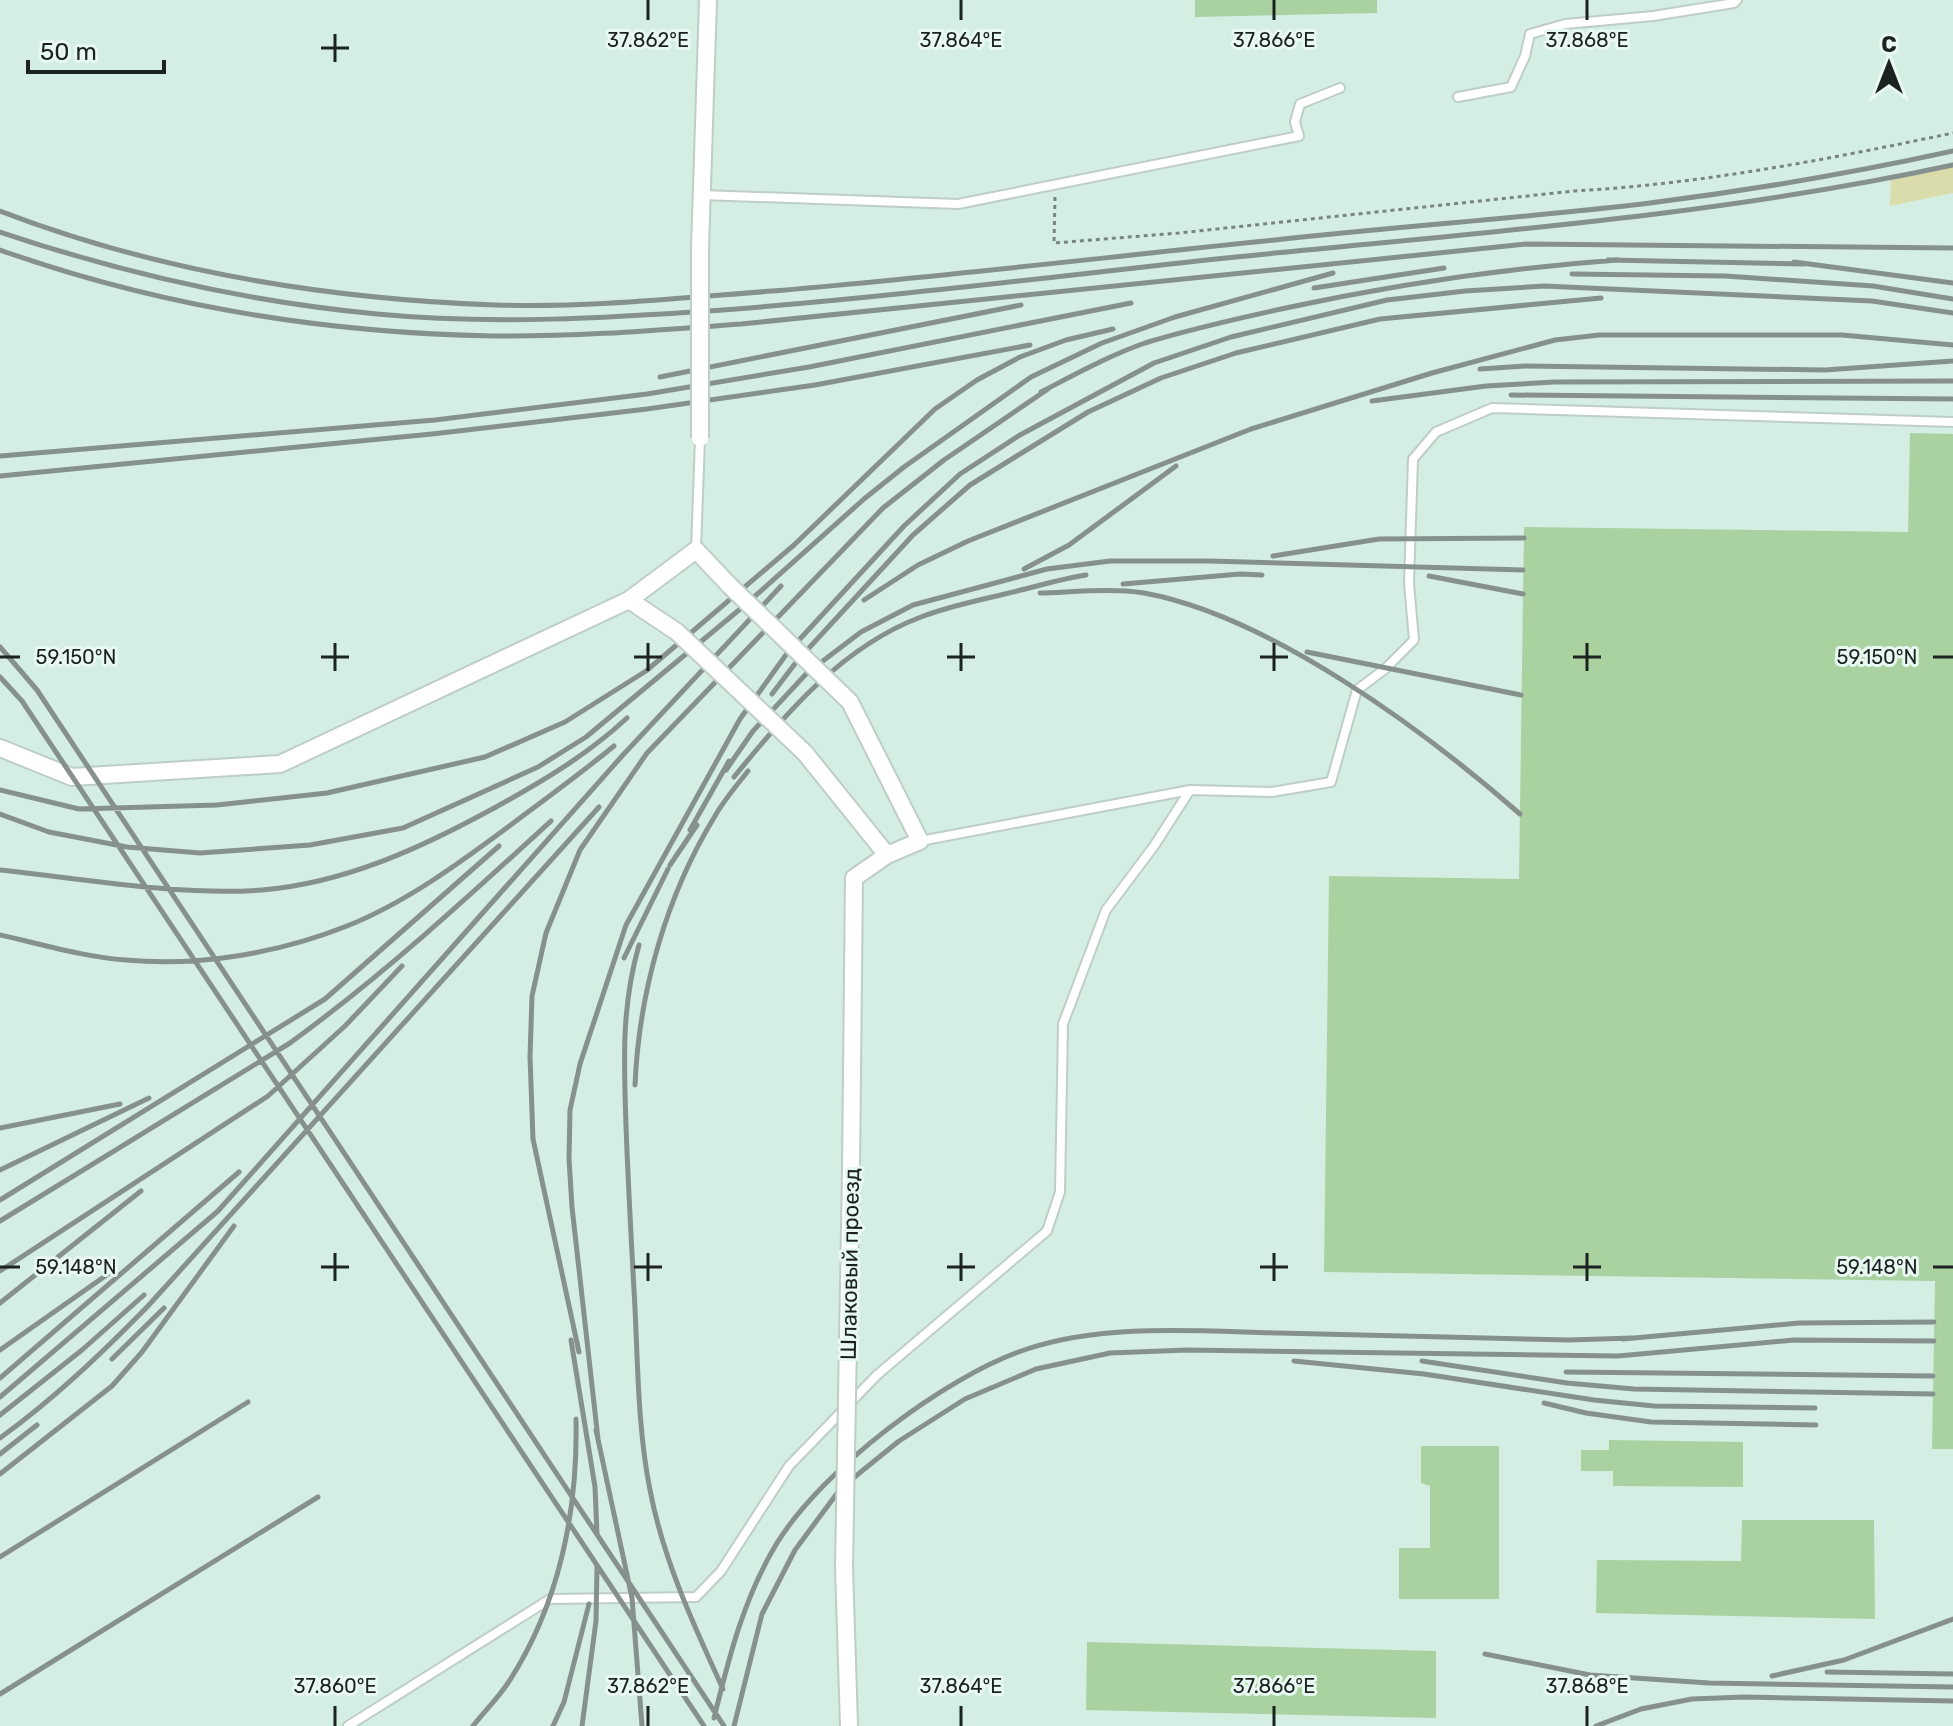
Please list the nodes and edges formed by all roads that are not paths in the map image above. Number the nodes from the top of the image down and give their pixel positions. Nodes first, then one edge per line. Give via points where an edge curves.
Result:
1 (708, 0) edge
2 (1737, 0) edge
3 (1340, 88) dead end
4 (1458, 97) dead end
5 (702, 195) junction
6 (1953, 422) edge
7 (700, 438) joint
8 (696, 550) junction
9 (629, 600) junction
10 (0, 748) edge
11 (1190, 790) junction
12 (920, 841) junction
13 (887, 855) junction
14 (348, 1726) edge
15 (849, 1726) edge

1 - 5 street
2 - 4 lane via 1653,16 1565,24 1530,34 1511,87
3 - 5 lane via 1300,104 1295,122 1299,136 958,204
5 - 7 street, bridge
6 - 11 lane via 1492,408 1436,432 1413,459 1409,583 1414,640 1357,690 1331,782 1272,792
7 - 8 lane
8 - 9 street
8 - 12 street, bridge via 850,702
9 - 10 street via 280,764 72,777
9 - 13 street, bridge via 677,632 805,753
11 - 12 lane
11 - 14 lane via 1106,910 1063,1024 1060,1192 1047,1231 877,1375 789,1466 721,1571 696,1597 550,1599
12 - 13 street, Шлаковый проезд
13 - 15 street, Шлаковый проезд, bridge via 854,878 844,1567

